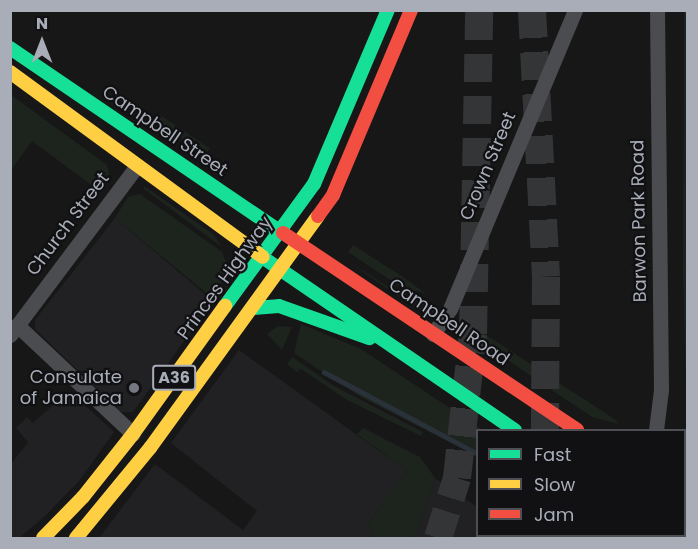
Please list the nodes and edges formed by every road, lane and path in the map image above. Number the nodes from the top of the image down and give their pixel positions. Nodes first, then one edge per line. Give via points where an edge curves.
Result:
1 (388, 10) edge
2 (411, 10) edge
3 (575, 10) edge
4 (657, 10) edge
5 (10, 48) edge
6 (10, 72) edge
7 (136, 166) junction
8 (281, 232) junction
9 (300, 244) junction
10 (263, 258) junction
11 (281, 269) junction
12 (252, 308) junction
13 (14, 330) edge
14 (433, 334) junction
15 (397, 347) junction
16 (514, 429) edge
17 (576, 429) edge
18 (656, 429) edge
19 (134, 434) junction
20 (43, 538) edge
21 (75, 538) edge

1 - 8 main road, Princes Highway / A36 via 329,156
2 - 9 main road, A36 via 333,195
3 - 14 street, Crown Street via 450,309
4 - 18 street, Barwon Park Road via 661,390
5 - 8 main road, Campbell Street
6 - 7 main road
7 - 10 main road
7 - 13 street, Church Street
8 - 9 main road, Campbell Street
8 - 10 main road, Princes Highway / A36
9 - 11 main road, A36
9 - 14 main road, Campbell Road
10 - 11 main road
10 - 19 main road, Princes Highway / A36
11 - 12 main road, A36
11 - 15 main road
12 - 15 main road via 279,306
12 - 21 main road, A36 via 150,448
13 - 19 street
14 - 17 main road, Campbell Road
15 - 16 main road
19 - 20 main road, Princes Highway / A36 via 83,497

